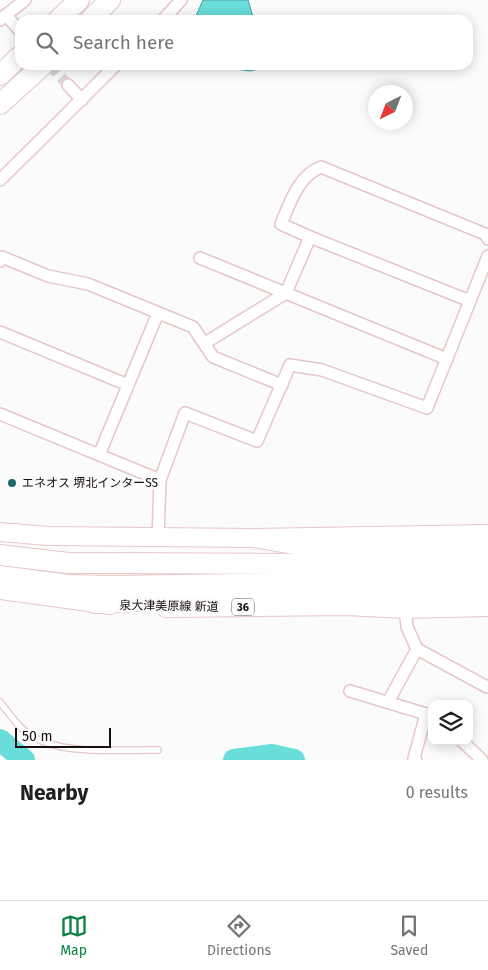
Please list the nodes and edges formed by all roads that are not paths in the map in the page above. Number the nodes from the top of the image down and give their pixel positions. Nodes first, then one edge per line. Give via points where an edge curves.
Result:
1 (24, 0) edge
2 (79, 0) edge
3 (181, 0) edge
4 (0, 4) edge
5 (63, 15) edge
6 (168, 15) edge
7 (5, 16) edge
8 (15, 25) edge
9 (15, 61) edge
10 (37, 70) edge
11 (111, 70) edge
12 (0, 75) edge
13 (68, 85) tunnel mouth
14 (82, 100) junction
15 (0, 104) edge
16 (0, 180) edge
17 (310, 238) junction
18 (488, 239) edge
19 (488, 256) edge
20 (200, 258) dead end
21 (0, 261) edge
22 (286, 293) junction
23 (470, 301) junction
24 (158, 313) junction
25 (0, 332) edge
26 (205, 343) junction
27 (447, 358) junction
28 (282, 384) junction
29 (128, 385) junction
30 (0, 414) edge
31 (99, 455) junction
32 (160, 480) junction
33 (0, 532) edge
34 (488, 534) edge
35 (158, 538) junction
36 (253, 538) junction
37 (488, 549) edge
38 (0, 555) edge
39 (488, 561) edge
40 (0, 576) edge
41 (488, 580) edge
42 (0, 590) edge
43 (488, 591) edge
44 (95, 604) junction
45 (488, 607) edge
46 (405, 609) junction
47 (417, 649) junction
48 (488, 687) edge
49 (350, 691) dead end
50 (0, 702) edge
51 (388, 702) junction
52 (428, 716) edge
53 (428, 719) edge
54 (466, 745) edge
55 (158, 750) dead end
56 (416, 760) edge
57 (482, 760) edge

1 - 7 street
2 - 5 highway
3 - 6 street
4 - 7 street
7 - 8 street
9 - 12 highway
10 - 15 highway
11 - 14 street
13 - 14 street
14 - 16 street
17 - 18 street via 281,224 294,192 312,171 321,167 485,234
17 - 22 street
17 - 23 street
19 - 23 street
20 - 22 street
21 - 24 street via 2,257 48,276 88,284
22 - 26 street
22 - 27 street
23 - 27 street
24 - 26 street via 193,327
24 - 29 street
25 - 29 street
26 - 28 street via 213,357
27 - 28 street via 427,408 322,370 290,365
28 - 32 street via 258,441 185,413
29 - 31 street
30 - 31 street
31 - 32 street
32 - 35 street
33 - 35 main road
34 - 36 main road
35 - 36 main road
36 - 37 main road via 323,550
38 - 39 highway via 68,563
40 - 41 highway via 69,585 111,586
42 - 44 main road, 泉大津美原線 新道 / 36
43 - 44 main road
44 - 46 main road, 泉大津美原線 新道 / 36 via 158,608 346,606
45 - 46 main road, 泉大津美原線 新道 / 36
46 - 47 street via 407,627
47 - 48 street
47 - 51 street
49 - 51 street
50 - 55 lane via 24,730 44,742 75,749
51 - 52 street
53 - 56 street
54 - 57 street

